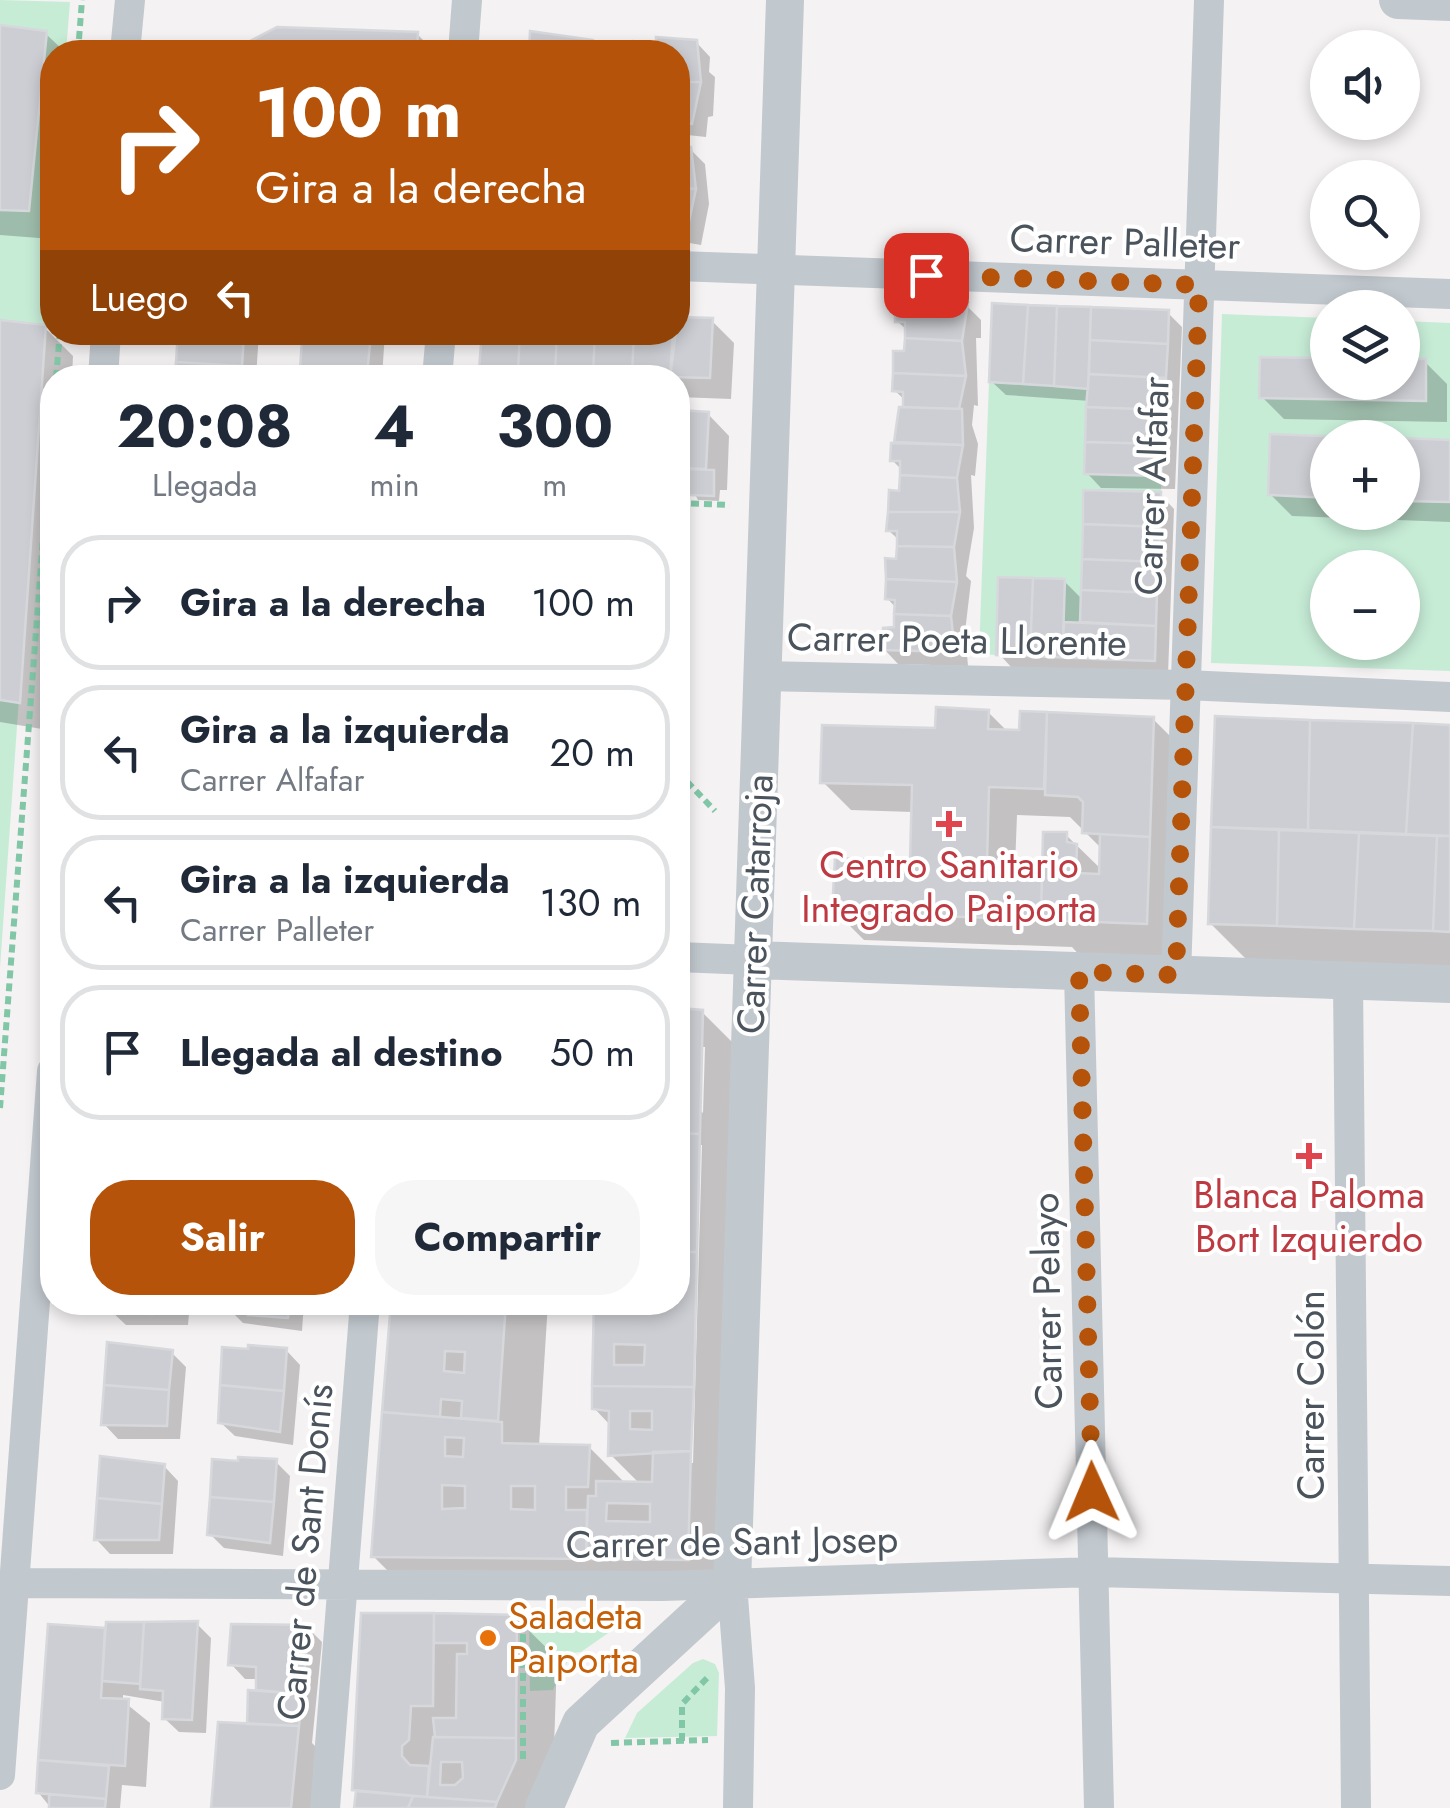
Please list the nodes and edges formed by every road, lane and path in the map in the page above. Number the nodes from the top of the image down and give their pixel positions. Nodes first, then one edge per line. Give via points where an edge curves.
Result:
1 (82, 0) edge
2 (130, 0) edge
3 (467, 0) edge
4 (784, 0) edge
5 (1208, 0) edge
6 (1398, 0) edge
7 (1450, 2) edge
8 (79, 40) edge
9 (127, 40) edge
10 (464, 40) edge
11 (690, 266) edge
12 (776, 269) junction
13 (1199, 285) junction
14 (1450, 294) edge
15 (690, 503) edge
16 (730, 505) dead end
17 (40, 579) edge
18 (762, 676) junction
19 (1186, 685) junction
20 (1450, 698) edge
21 (690, 785) edge
22 (715, 811) dead end
23 (690, 957) edge
24 (752, 960) junction
25 (1079, 972) junction
26 (1176, 975) junction
27 (1348, 981) junction
28 (1450, 984) edge
29 (0, 1108) edge
30 (40, 1233) edge
31 (363, 1315) edge
32 (1094, 1572) junction
33 (1352, 1576) junction
34 (1450, 1581) edge
35 (14, 1583) junction
36 (732, 1584) junction
37 (342, 1585) junction
38 (524, 1610) dead end
39 (720, 1678) dead end
40 (719, 1740) dead end
41 (682, 1741) junction
42 (611, 1743) dead end
43 (523, 1759) dead end
44 (0, 1776) edge
45 (325, 1808) edge
46 (544, 1808) edge
47 (738, 1808) edge
48 (1099, 1808) edge
49 (1356, 1808) edge

1 - 8 path
2 - 9 street
3 - 10 street
4 - 12 street, Carrer Catarroja
5 - 13 street, Carrer Alfafar
6 - 7 street
11 - 12 street, Carrer Palleter
12 - 13 street, Carrer Palleter
12 - 18 street, Carrer Catarroja
13 - 14 street, Carrer Palleter
13 - 19 street, Carrer Alfafar
15 - 16 path
17 - 29 path
18 - 19 street, Carrer Poeta Llorente
18 - 24 street, Carrer Catarroja
19 - 20 street, Carrer Poeta Llorente
19 - 26 street, Carrer Alfafar
21 - 22 path
23 - 24 street
24 - 25 street
24 - 36 street, Carrer Catarroja
25 - 26 street
25 - 32 street, Carrer Pelayo
26 - 27 street
27 - 28 street
27 - 33 street, Carrer Colón
30 - 35 street
31 - 37 street, Carrer de Sant Donís
32 - 33 street, Carrer de Sant Josep
32 - 36 street, Carrer de Sant Josep
32 - 48 street, Carrer Pelayo
33 - 34 street, Carrer de Sant Josep
33 - 49 street, Carrer Colón
35 - 37 street, Carrer de Sant Josep
35 - 44 street
36 - 37 street, Carrer de Sant Josep
36 - 46 street via 580,1723
36 - 47 street, Carrer Catarroja via 740,1688
37 - 45 street, Carrer de Sant Donís
38 - 43 path
39 - 41 path via 705,1678 682,1704
40 - 41 path
41 - 42 path

